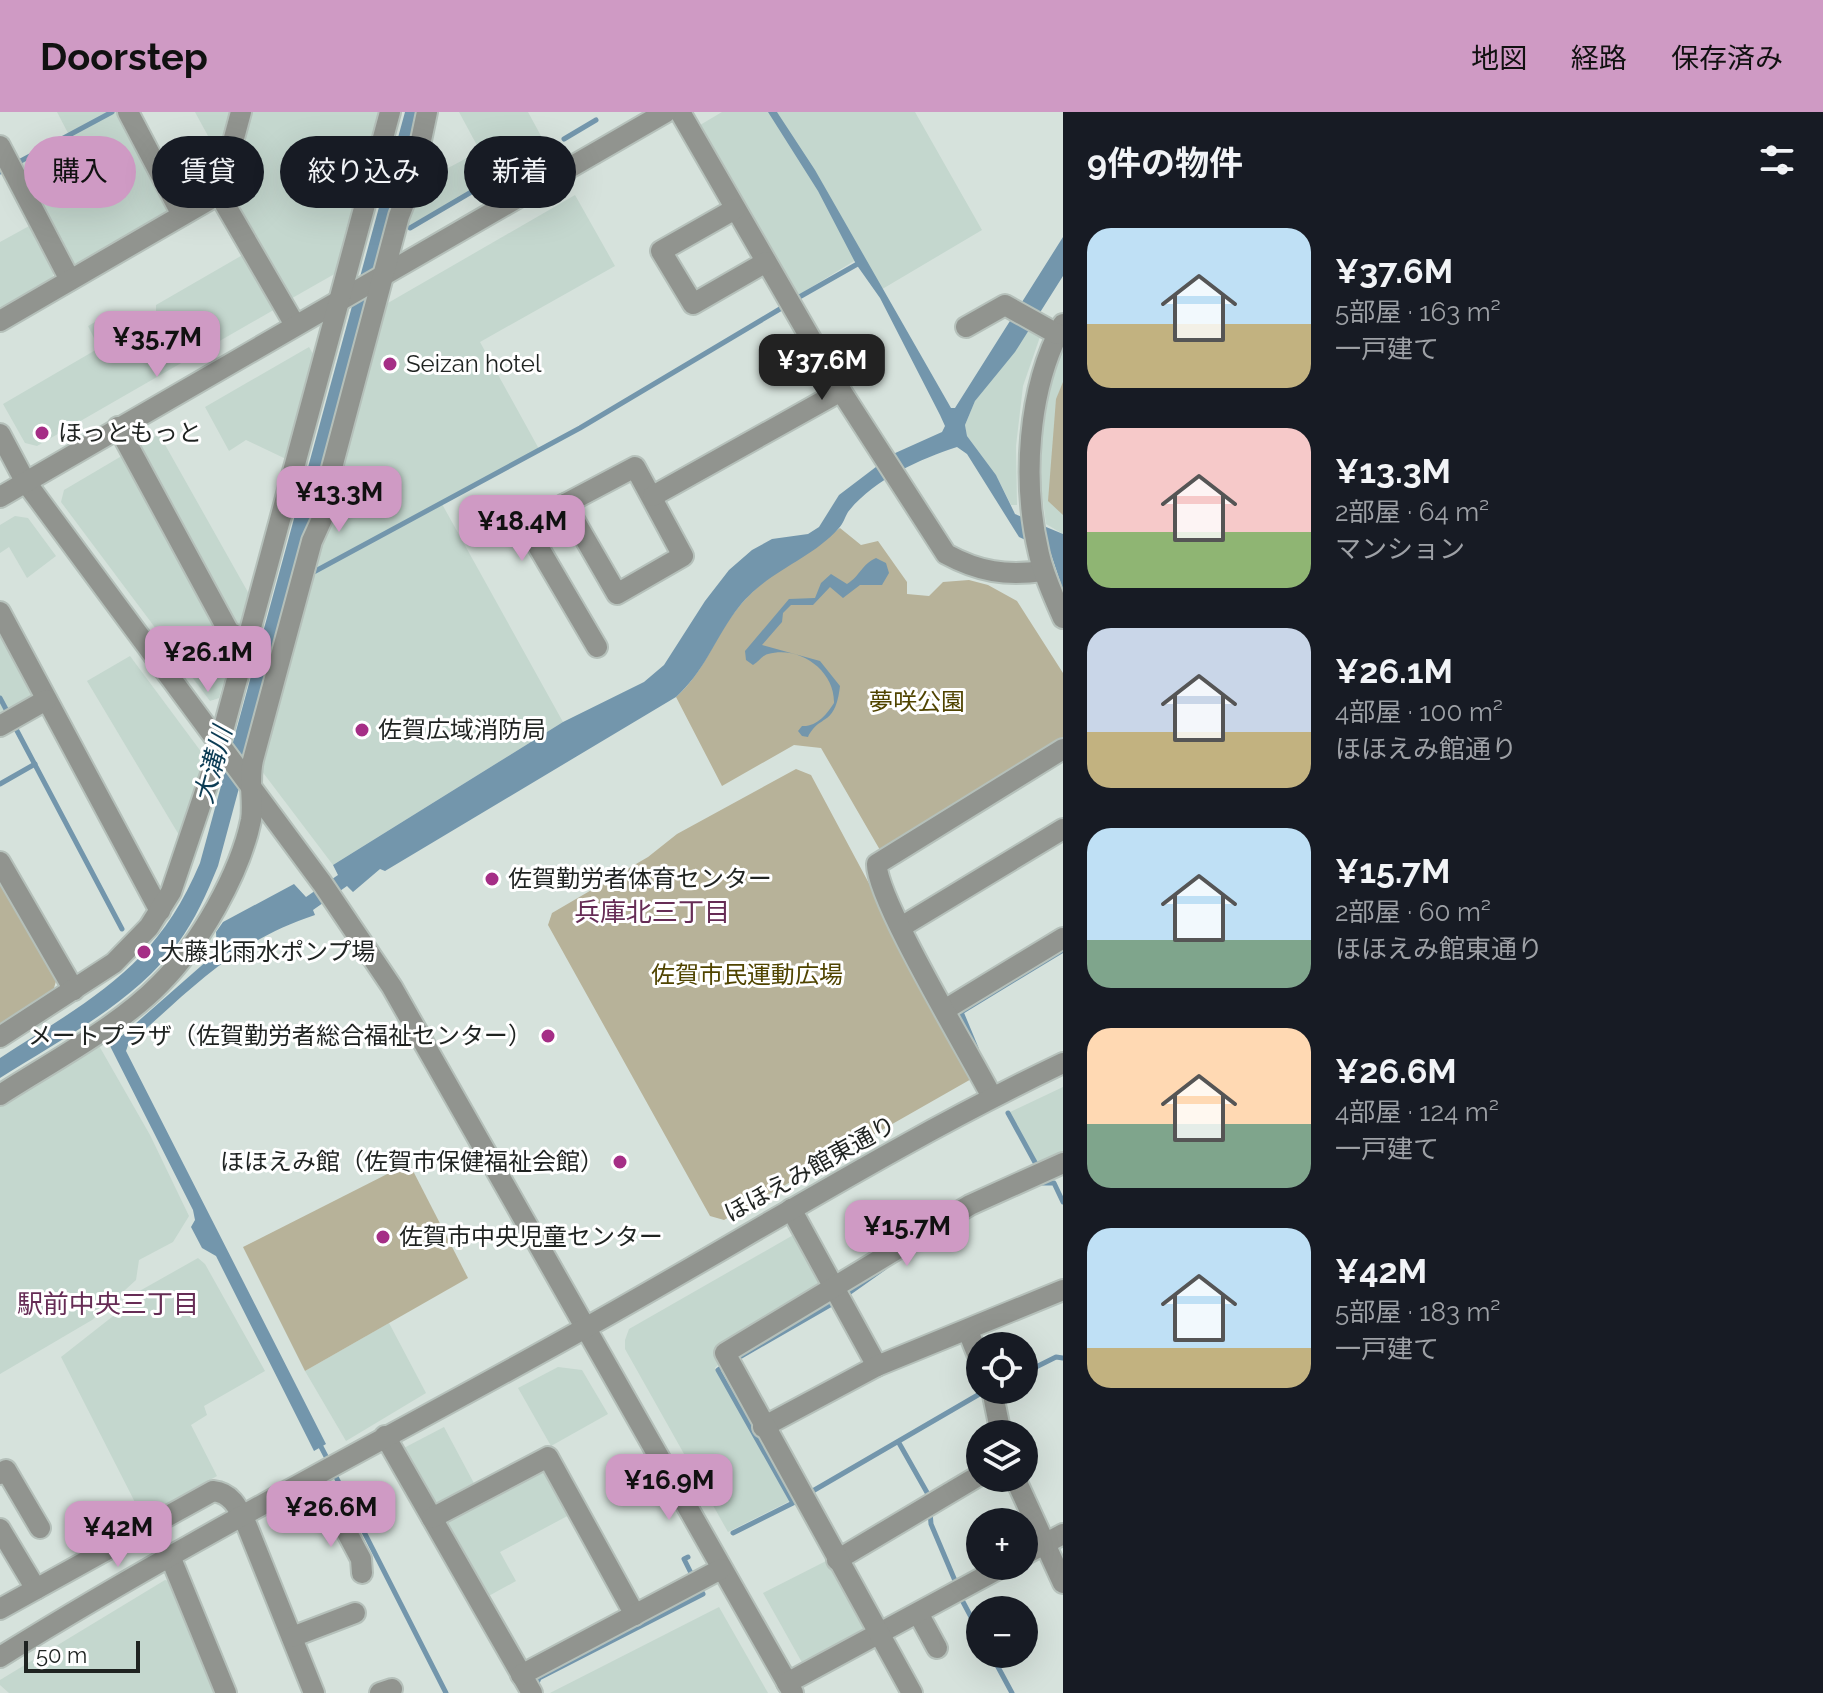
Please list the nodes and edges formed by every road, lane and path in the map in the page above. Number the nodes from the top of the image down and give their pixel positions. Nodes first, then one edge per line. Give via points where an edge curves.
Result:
1 (128, 112) edge
2 (241, 112) edge
3 (390, 112) edge
4 (427, 112) edge
5 (666, 112) edge
6 (680, 112) edge
7 (235, 136) edge
8 (0, 146) edge
9 (194, 208) edge
10 (227, 208) edge
11 (735, 209) junction
12 (182, 215) junction
13 (766, 262) junction
14 (384, 275) junction
15 (70, 280) junction
16 (338, 301) junction
17 (0, 321) edge
18 (295, 325) junction
19 (966, 327) dead end
20 (1060, 329) edge
21 (841, 391) junction
22 (118, 427) junction
23 (0, 434) edge
24 (25, 481) junction
25 (653, 496) junction
26 (0, 497) edge
27 (565, 504) junction
28 (1043, 571) junction
29 (0, 612) edge
30 (1063, 618) edge
31 (246, 640) junction
32 (597, 647) dead end
33 (46, 700) junction
34 (0, 726) edge
35 (222, 748) junction
36 (1063, 749) edge
37 (246, 779) junction
38 (1063, 829) edge
39 (0, 862) edge
40 (160, 911) junction
41 (901, 927) junction
42 (1063, 938) edge
43 (74, 990) junction
44 (946, 1009) junction
45 (0, 1037) edge
46 (1063, 1063) edge
47 (0, 1095) edge
48 (992, 1097) junction
49 (1061, 1170) edge
50 (791, 1209) junction
51 (1063, 1290) edge
52 (836, 1296) junction
53 (586, 1328) junction
54 (968, 1331) joint
55 (877, 1366) junction
56 (763, 1427) junction
57 (385, 1436) junction
58 (318, 1472) junction
59 (0, 1474) edge
60 (966, 1483) edge
61 (1024, 1492) edge
62 (241, 1514) junction
63 (432, 1518) junction
64 (40, 1528) dead end
65 (0, 1529) edge
66 (1054, 1539) edge
67 (170, 1556) junction
68 (837, 1560) junction
69 (721, 1569) junction
70 (362, 1573) dead end
71 (978, 1580) edge
72 (1063, 1583) edge
73 (36, 1589) junction
74 (0, 1609) edge
75 (355, 1613) dead end
76 (918, 1613) junction
77 (635, 1615) junction
78 (878, 1635) junction
79 (292, 1637) junction
80 (937, 1648) dead end
81 (0, 1657) edge
82 (521, 1675) junction
83 (790, 1688) edge
84 (226, 1693) edge
85 (314, 1693) edge
86 (532, 1693) edge
87 (912, 1693) edge

1 - 12 street
2 - 7 street
3 - 16 street
4 - 14 street
5 - 14 street
6 - 11 street
8 - 15 street
9 - 12 street
10 - 18 street
11 - 13 street
11 - 13 street via 661,251 693,304
12 - 15 street
13 - 21 street
14 - 16 street
14 - 37 street via 324,511
15 - 17 street
16 - 18 street
16 - 31 street
18 - 22 street
19 - 20 street via 1005,305 1038,324
20 - 28 street via 1040,385 1033,434 1033,515
21 - 25 street
21 - 28 street via 946,554 969,567 1001,574
22 - 24 street
22 - 31 street via 229,632
23 - 24 street
24 - 26 street
24 - 35 street
25 - 27 street via 635,467
25 - 27 street via 683,556 617,594
27 - 32 street via 526,526
28 - 30 street
29 - 33 street
31 - 35 street
33 - 34 street
33 - 40 street
35 - 37 street
35 - 40 street
36 - 41 street via 877,864 876,875
37 - 47 street via 251,819 224,892 160,984
37 - 53 street via 328,891 407,1013
38 - 41 street
39 - 43 street
40 - 43 street via 114,963
41 - 44 street
42 - 44 street
43 - 45 street
44 - 48 street
46 - 48 street, ほほえみ館東通り
48 - 50 street, ほほえみ館東通り
49 - 52 street via 970,1205
50 - 52 street
50 - 53 street, ほほえみ館東通り
51 - 54 street
52 - 55 street
52 - 56 street via 725,1353
53 - 57 street, ほほえみ館東通り
53 - 69 street
54 - 55 street
55 - 56 street
56 - 68 street
57 - 58 street, ほほえみ館東通り
57 - 63 street
58 - 62 street, ほほえみ館東通り
58 - 70 street via 320,1500 361,1559
59 - 64 street via 6,1470
60 - 68 street
61 - 66 street
62 - 67 street, ほほえみ館東通り
62 - 73 street via 224,1492 213,1491
62 - 79 street
63 - 77 street via 548,1457
63 - 82 street
65 - 73 street
66 - 72 street
67 - 81 street, ほほえみ館東通り
67 - 84 street
68 - 78 street
69 - 77 street
69 - 83 street
71 - 76 street
73 - 74 street
75 - 79 street
76 - 78 street
76 - 80 street
77 - 82 street
78 - 83 street
78 - 87 street
79 - 85 street
82 - 86 street

